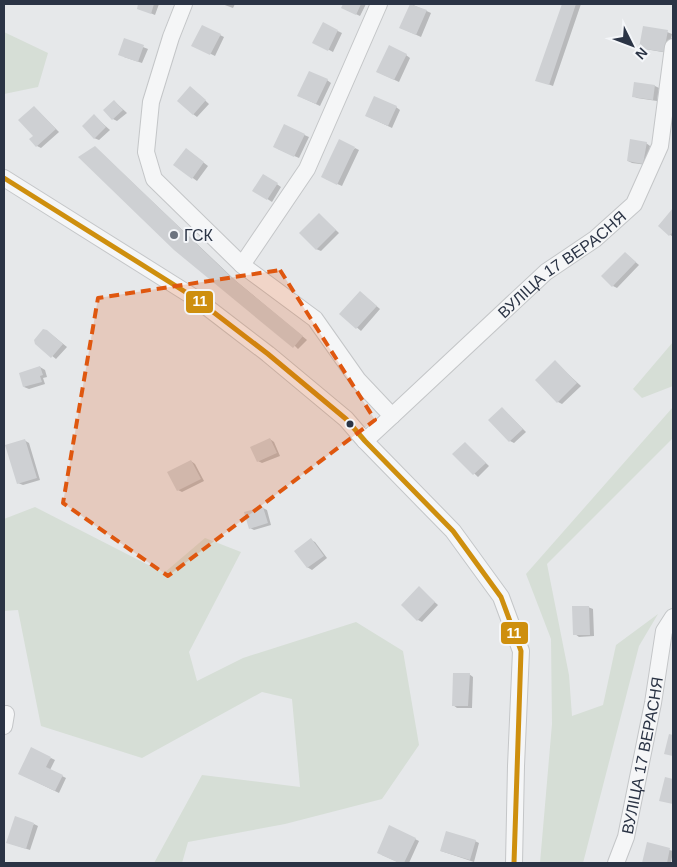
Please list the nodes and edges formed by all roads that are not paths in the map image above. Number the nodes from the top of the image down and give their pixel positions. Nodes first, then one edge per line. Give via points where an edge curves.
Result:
1 (184, 4) edge
2 (379, 4) edge
3 (673, 47) edge
4 (4, 178) edge
5 (242, 265) junction
6 (392, 416) junction
7 (365, 441) junction
8 (673, 617) edge
9 (514, 863) edge
10 (616, 863) edge

1 - 5 street via 151,102 146,152 154,178
2 - 5 street via 307,169
3 - 6 street, ВУЛІЦА 17 ВЕРАСНЯ via 660,146 634,204 595,239 546,272
4 - 7 street via 195,298 346,418
5 - 6 street via 315,319 358,380
6 - 7 street, ВУЛІЦА 17 ВЕРАСНЯ
7 - 9 street via 453,531 501,597 521,651
8 - 10 street, ВУЛІЦА 17 ВЕРАСНЯ via 664,631 654,704 626,837

